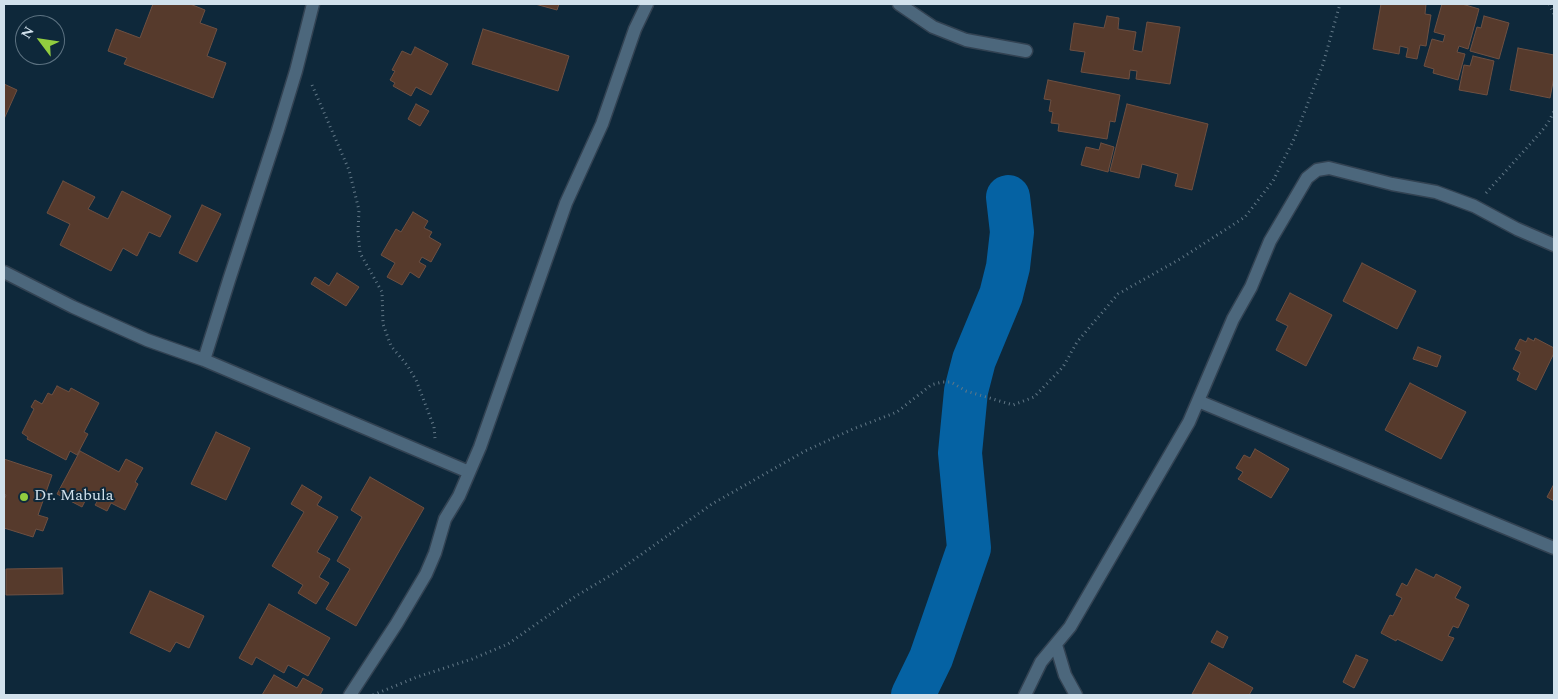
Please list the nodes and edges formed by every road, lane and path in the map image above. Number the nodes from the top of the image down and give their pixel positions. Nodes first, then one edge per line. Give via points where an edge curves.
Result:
1 (313, 4) edge
2 (647, 4) edge
3 (899, 4) edge
4 (1340, 4) edge
5 (1549, 4) edge
6 (1554, 14) edge
7 (1026, 52) dead end
8 (300, 58) junction
9 (1554, 111) edge
10 (1474, 206) junction
11 (1554, 245) edge
12 (4, 272) edge
13 (204, 360) junction
14 (1198, 401) junction
15 (439, 460) junction
16 (469, 472) junction
17 (1554, 548) edge
18 (1056, 644) junction
19 (350, 695) edge
20 (373, 695) edge
21 (1024, 695) edge
22 (1076, 695) edge

1 - 8 street
2 - 16 street via 602,124 566,203
3 - 7 street via 934,27 966,40
4 - 20 path via 1324,64 1294,139 1273,181 1245,217 1118,294 1077,342 1063,367 1034,397 1013,405 966,391 951,382 931,385 897,412 805,451 712,504 508,644
5 - 6 path
8 - 13 street
8 - 15 path via 349,170 359,210 360,253 382,292 382,324 390,346 407,365 424,399 434,427
9 - 10 path via 1541,132
10 - 11 street
10 - 14 street via 1436,192 1329,168 1316,170 1307,178 1270,241
12 - 13 street via 147,340
13 - 15 street
14 - 17 street
14 - 18 street via 1189,422 1070,627
15 - 16 street
16 - 19 street via 445,518 426,574
18 - 21 street via 1041,662
18 - 22 street via 1065,675

